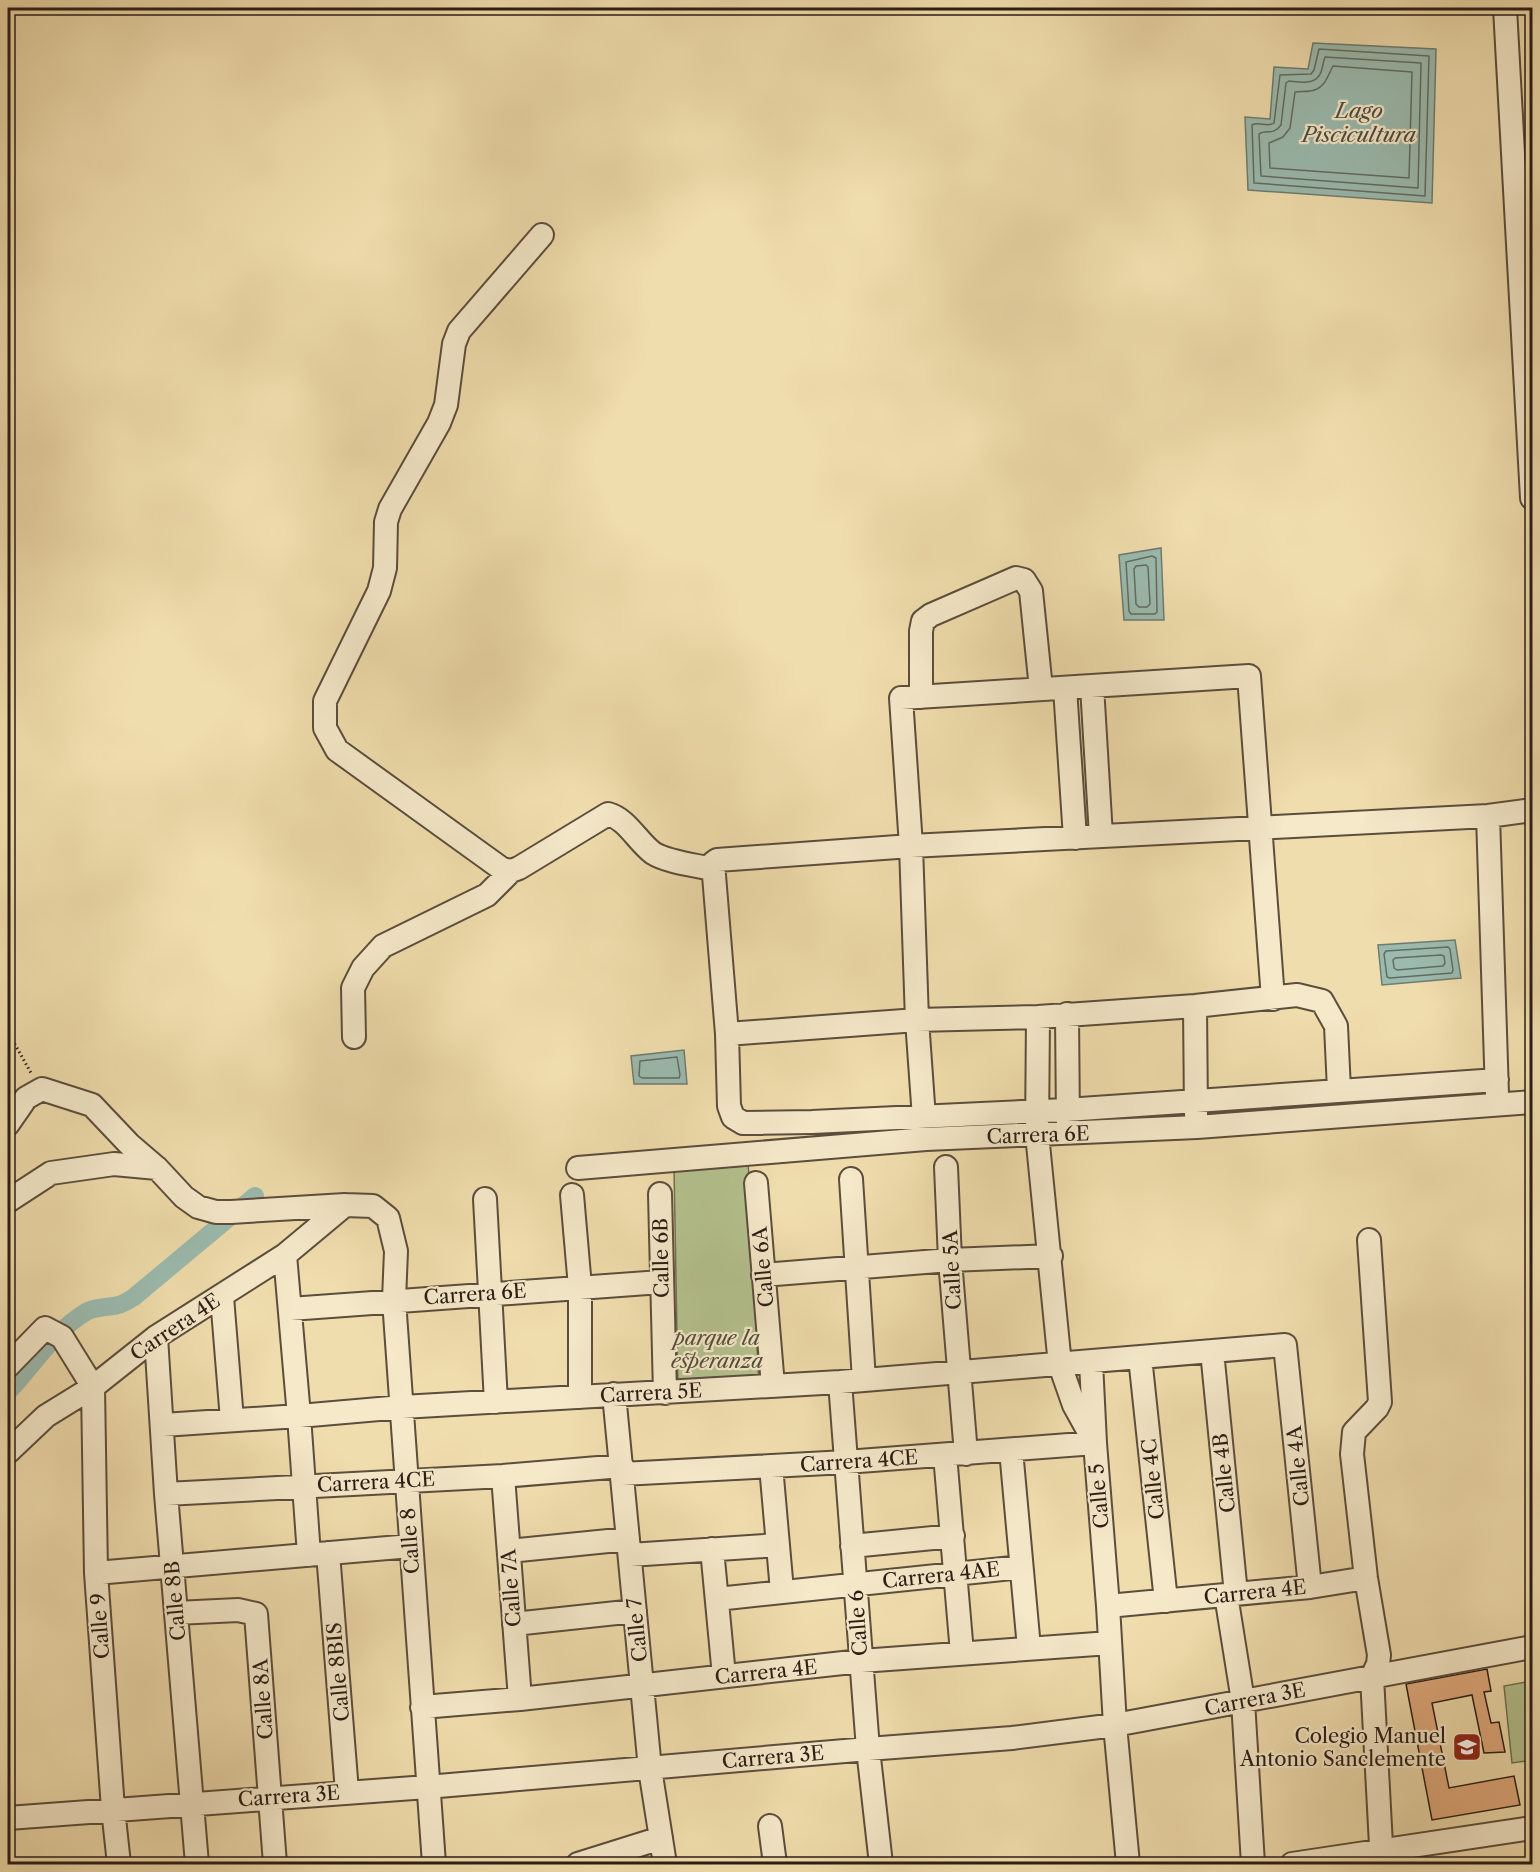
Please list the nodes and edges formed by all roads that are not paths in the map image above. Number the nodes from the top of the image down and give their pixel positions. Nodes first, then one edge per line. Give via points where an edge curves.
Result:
1 (1504, 8) edge
2 (542, 235) dead end
3 (1533, 498) edge
4 (1092, 686) junction
5 (1065, 688) junction
6 (1041, 689) junction
7 (921, 697) junction
8 (1533, 810) edge
9 (1488, 816) junction
10 (1260, 828) junction
11 (1101, 836) junction
12 (1075, 837) junction
13 (911, 846) junction
14 (712, 868) junction
15 (511, 871) junction
16 (1273, 999) junction
17 (1195, 1006) junction
18 (1067, 1014) junction
19 (1038, 1017) junction
20 (917, 1020) junction
21 (727, 1034) junction
22 (354, 1037) dead end
23 (1497, 1080) junction
24 (1408, 1086) junction
25 (1328, 1091) junction
26 (1196, 1101) junction
27 (1533, 1102) edge
28 (1498, 1105) junction
29 (1066, 1110) junction
30 (1036, 1111) junction
31 (1408, 1112) junction
32 (924, 1116) junction
33 (869, 1119) junction
34 (1318, 1119) junction
35 (812, 1122) junction
36 (8, 1124) edge
37 (1197, 1127) junction
38 (1037, 1134) junction
39 (1069, 1134) junction
40 (926, 1139) junction
41 (870, 1143) junction
42 (814, 1147) junction
43 (946, 1167) dead end
44 (157, 1168) junction
45 (578, 1168) dead end
46 (851, 1179) dead end
47 (756, 1183) dead end
48 (660, 1194) dead end
49 (572, 1195) dead end
50 (484, 1199) dead end
51 (8, 1202) edge
52 (345, 1205) junction
53 (1369, 1240) dead end
54 (285, 1255) junction
55 (1051, 1256) junction
56 (950, 1260) junction
57 (856, 1269) junction
58 (763, 1275) junction
59 (661, 1282) junction
60 (580, 1287) junction
61 (490, 1293) junction
62 (222, 1297) junction
63 (394, 1300) junction
64 (290, 1309) junction
65 (156, 1337) junction
66 (1285, 1345) joint
67 (1212, 1351) junction
68 (1140, 1357) junction
69 (1091, 1362) junction
70 (1060, 1365) junction
71 (8, 1366) edge
72 (958, 1372) junction
73 (864, 1380) junction
74 (840, 1382) junction
75 (772, 1386) junction
76 (93, 1387) junction
77 (665, 1393) junction
78 (614, 1394) junction
79 (580, 1397) junction
80 (496, 1402) junction
81 (402, 1407) junction
82 (299, 1416) junction
83 (232, 1420) junction
84 (162, 1425) junction
85 (1095, 1443) junction
86 (1011, 1450) junction
87 (8, 1452) edge
88 (955, 1454) junction
89 (846, 1462) junction
90 (771, 1466) junction
91 (622, 1470) junction
92 (503, 1476) junction
93 (406, 1480) junction
94 (303, 1485) junction
95 (166, 1494) junction
96 (952, 1536) junction
97 (778, 1545) junction
98 (411, 1546) junction
99 (852, 1546) junction
100 (629, 1547) junction
101 (712, 1549) junction
102 (508, 1551) junction
103 (318, 1554) junction
104 (172, 1566) junction
105 (1022, 1567) junction
106 (96, 1573) junction
107 (955, 1574) junction
108 (1366, 1578) junction
109 (855, 1584) junction
110 (1310, 1587) junction
111 (782, 1591) junction
112 (1231, 1594) junction
113 (717, 1599) junction
114 (1166, 1601) junction
115 (1108, 1606) junction
116 (635, 1611) junction
117 (176, 1613) junction
118 (514, 1624) junction
119 (1110, 1643) junction
120 (1533, 1647) edge
121 (1029, 1648) junction
122 (962, 1653) junction
123 (861, 1661) junction
124 (724, 1676) junction
125 (1372, 1677) junction
126 (643, 1686) junction
127 (520, 1699) junction
128 (1243, 1701) junction
129 (422, 1707) junction
130 (1115, 1725) junction
131 (868, 1749) junction
132 (650, 1769) junction
133 (427, 1787) junction
134 (347, 1792) junction
135 (270, 1798) junction
136 (193, 1803) junction
137 (113, 1809) junction
138 (8, 1818) edge
139 (770, 1826) dead end
140 (1533, 1828) edge
141 (661, 1838) junction
142 (1381, 1857) edge
143 (119, 1864) edge
144 (197, 1864) edge
145 (275, 1864) edge
146 (434, 1864) edge
147 (578, 1864) edge
148 (665, 1864) edge
149 (775, 1864) edge
150 (881, 1864) edge
151 (1128, 1864) edge
152 (1253, 1864) edge
153 (1292, 1864) edge

1 - 3 street
2 - 15 street via 459,331 446,405 386,522 380,591 325,701 325,728 337,750 502,869
4 - 5 street
4 - 10 street via 1249,676
4 - 11 street
5 - 6 street
5 - 12 street
6 - 7 street
6 - 7 street via 1031,591 1024,580 1016,578 923,621
7 - 13 street via 901,698
8 - 9 street
9 - 10 street
9 - 23 street
10 - 11 street
10 - 16 street
11 - 12 street
12 - 13 street
13 - 14 street via 717,861
13 - 20 street
14 - 15 street via 659,856 616,816 608,814
14 - 21 street
15 - 22 street via 487,895 383,946 363,968 353,988
16 - 17 street
16 - 25 street via 1297,995 1322,1002 1336,1026
17 - 18 street
17 - 26 street
18 - 19 street
18 - 29 street
19 - 20 street
19 - 30 street, Calle 5
20 - 21 street
20 - 32 street
21 - 35 street, Carrera 6E via 729,1106 734,1117 744,1123
23 - 24 street, Carrera 6E
23 - 28 street
24 - 25 street, Carrera 6E
24 - 31 street
25 - 26 street, Carrera 6E
25 - 34 street
26 - 29 street, Carrera 6E
26 - 37 street
27 - 28 street, Carrera 6E
28 - 31 street, Carrera 6E
29 - 30 street, Carrera 6E
29 - 39 street
30 - 32 street, Carrera 6E
30 - 38 street, Calle 5
31 - 34 street, Carrera 6E
32 - 33 street, Carrera 6E
32 - 40 street
33 - 35 street, Carrera 6E
33 - 41 street
34 - 37 street, Carrera 6E
35 - 42 street
36 - 44 street via 26,1098 42,1089 92,1105
37 - 39 street, Carrera 6E
38 - 39 street, Carrera 6E
38 - 40 street, Carrera 6E
38 - 55 street, Calle 5
40 - 41 street, Carrera 6E
41 - 42 street, Carrera 6E
42 - 45 street, Carrera 6E
43 - 56 street, Calle 5A
44 - 51 street via 114,1164 51,1173
44 - 52 street via 184,1197 198,1207 216,1212
46 - 57 street
47 - 58 street, Calle 6A
48 - 59 street, Calle 6B
49 - 60 street
50 - 61 street
52 - 54 street, Carrera 4E
52 - 63 street, Calle 8 via 373,1206 388,1218 396,1251
53 - 108 street via 1380,1402 1354,1432 1353,1454
54 - 62 street, Carrera 4E
54 - 64 street
55 - 56 street
55 - 70 street, Calle 5
56 - 57 street
56 - 72 street, Calle 5A
57 - 58 street
57 - 73 street
58 - 75 street, Calle 6A
59 - 60 street, Carrera 6E
59 - 77 street, Calle 6B
60 - 61 street, Carrera 6E
60 - 79 street
61 - 63 street, Carrera 6E
61 - 80 street
62 - 65 street, Carrera 4E
62 - 83 street
63 - 64 street, Carrera 6E
63 - 81 street, Calle 8
64 - 82 street
65 - 76 street, Carrera 4E
65 - 84 street, Calle 8B
66 - 67 street, Carrera 5E
66 - 110 street, Calle 4A
67 - 68 street, Carrera 5E
67 - 112 street, Calle 4B
68 - 69 street, Carrera 5E
68 - 114 street, Calle 4C
69 - 70 street, Carrera 5E
69 - 85 street
70 - 72 street, Carrera 5E
70 - 85 street, Calle 5 via 1074,1405
71 - 76 street via 53,1333
72 - 73 street, Carrera 5E
72 - 88 street, Calle 5A
73 - 74 street, Carrera 5E
74 - 75 street, Carrera 5E
74 - 89 street, Calle 6
75 - 77 street, Carrera 5E
76 - 87 street, Carrera 4E via 46,1416
76 - 106 street, Calle 9
77 - 78 street, Carrera 5E
78 - 79 street, Carrera 5E
78 - 91 street, Calle 7
79 - 80 street, Carrera 5E
80 - 81 street, Carrera 5E
81 - 82 street, Carrera 5E
81 - 93 street, Calle 8
82 - 83 street, Carrera 5E
82 - 94 street
83 - 84 street, Carrera 5E
84 - 95 street, Calle 8B
85 - 86 street, Carrera 4CE
85 - 115 street, Calle 5
86 - 88 street, Carrera 4CE
86 - 105 street
88 - 89 street, Carrera 4CE
88 - 96 street, Calle 5A
89 - 90 street, Carrera 4CE
89 - 99 street, Calle 6
90 - 91 street, Carrera 4CE
90 - 97 street
91 - 92 street, Carrera 4CE
91 - 100 street, Calle 7
92 - 93 street, Carrera 4CE
92 - 102 street, Calle 7A
93 - 94 street, Carrera 4CE
93 - 98 street, Calle 8
94 - 95 street, Carrera 4CE
94 - 103 street
95 - 104 street, Calle 8B
96 - 99 street
96 - 107 street, Calle 5A
97 - 101 street
97 - 111 street
98 - 103 street
98 - 129 street, Calle 8
99 - 109 street, Calle 6
100 - 101 street
100 - 102 street
100 - 116 street, Calle 7
101 - 113 street
102 - 118 street, Calle 7A
103 - 104 street
103 - 134 street, Calle 8BIS
104 - 106 street
104 - 117 street, Calle 8B
105 - 107 street, Carrera 4AE
105 - 121 street
106 - 137 street, Calle 9
107 - 109 street, Carrera 4AE
107 - 122 street, Calle 5A
108 - 110 street, Carrera 4E
108 - 125 street via 1378,1655
109 - 111 street, Carrera 4AE
109 - 123 street, Calle 6
110 - 112 street, Carrera 4E
111 - 113 street, Carrera 4AE
112 - 114 street, Carrera 4E
112 - 128 street, Calle 4B
113 - 124 street
114 - 115 street, Carrera 4E
115 - 119 street, Calle 5
116 - 118 street
116 - 126 street, Calle 7
117 - 135 street, Calle 8A via 238,1610 256,1614
117 - 136 street, Calle 8B
118 - 127 street, Calle 7A
119 - 121 street, Carrera 4E
119 - 130 street, Calle 5
120 - 125 street, Carrera 3E
121 - 122 street, Carrera 4E
122 - 123 street, Carrera 4E
123 - 124 street, Carrera 4E
123 - 131 street, Calle 6
124 - 126 street, Carrera 4E
125 - 128 street, Carrera 3E
125 - 142 street
126 - 127 street, Carrera 4E
126 - 132 street, Calle 7
127 - 129 street, Carrera 4E
128 - 130 street, Carrera 3E
128 - 152 street, Calle 4B
129 - 133 street, Calle 8
130 - 131 street, Carrera 3E
130 - 151 street, Calle 5
131 - 132 street, Carrera 3E
131 - 150 street, Calle 6
132 - 133 street, Carrera 3E
132 - 141 street, Calle 7
133 - 134 street, Carrera 3E
133 - 146 street, Calle 8
134 - 135 street, Carrera 3E
135 - 136 street, Carrera 3E
135 - 145 street, Calle 8A
136 - 137 street, Carrera 3E
136 - 144 street, Calle 8B
137 - 138 street, Carrera 3E
137 - 143 street, Calle 9
139 - 149 street
140 - 142 street
141 - 147 street
141 - 148 street, Calle 7
142 - 153 street

